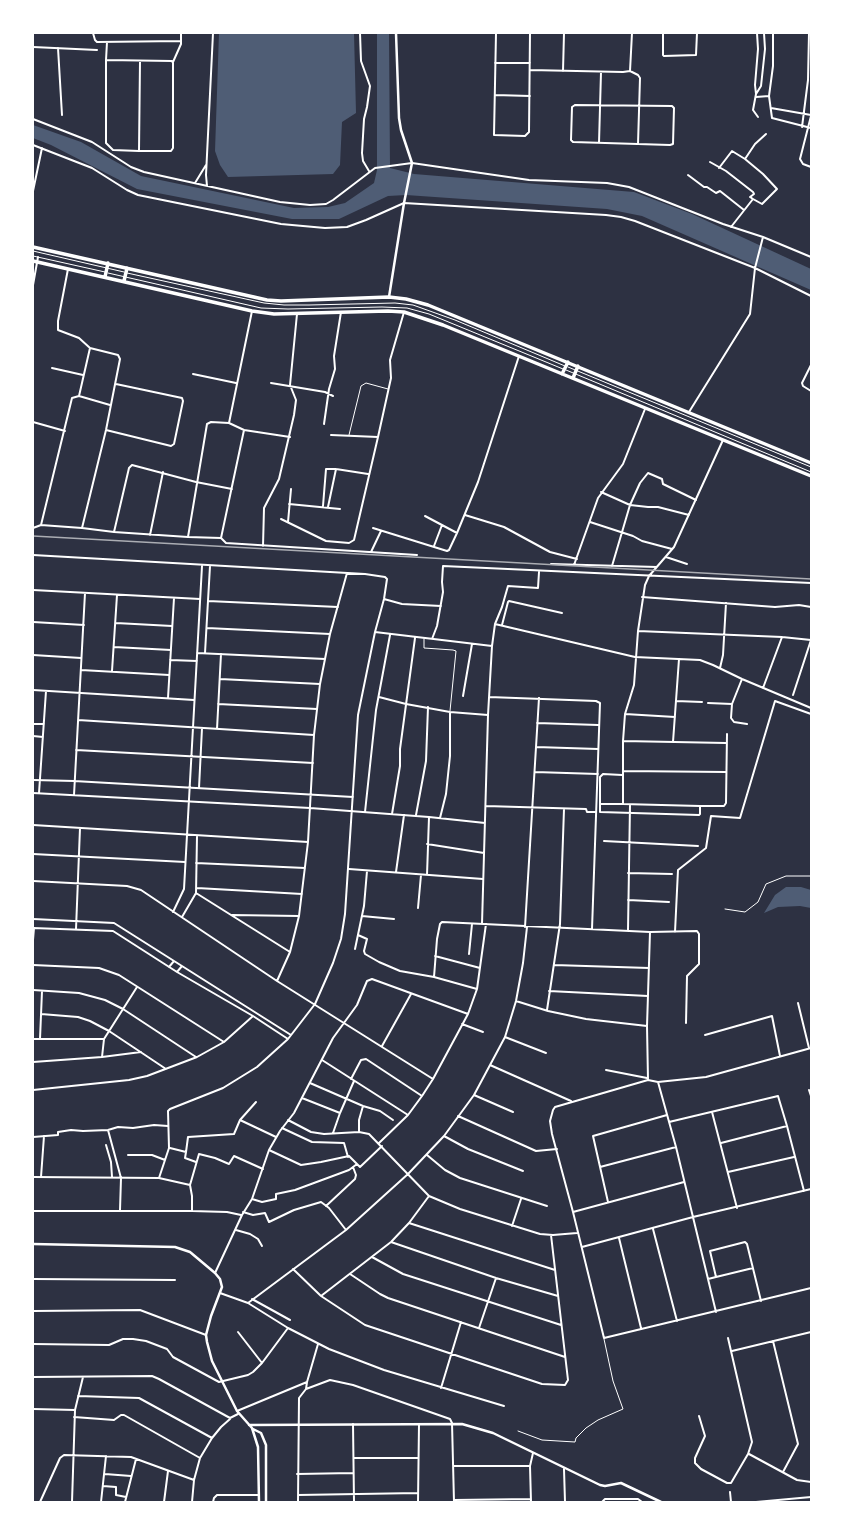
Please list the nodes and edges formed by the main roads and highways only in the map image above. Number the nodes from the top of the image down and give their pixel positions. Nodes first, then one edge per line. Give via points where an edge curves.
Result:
1 (33, 246) edge
2 (36, 260) edge
3 (108, 263) junction
4 (127, 268) junction
5 (106, 273) junction
6 (124, 281) junction
7 (578, 366) junction
8 (565, 368) junction
9 (574, 374) junction
10 (811, 463) edge
11 (811, 476) edge

1 - 3 highway
2 - 5 highway via 68,269
3 - 4 highway
3 - 5 highway
4 - 6 highway
4 - 8 highway via 281,301 389,297 406,299 428,305
5 - 6 highway
6 - 8 highway via 274,314 404,312 519,356
7 - 8 highway
7 - 9 highway
7 - 10 highway
8 - 9 highway
9 - 11 highway via 645,408

